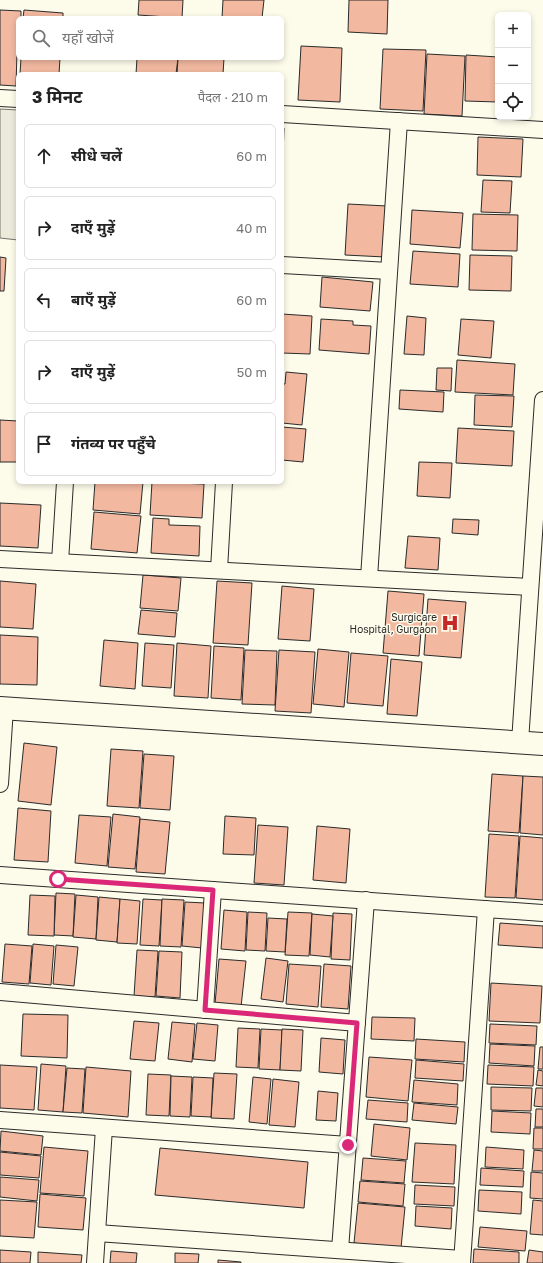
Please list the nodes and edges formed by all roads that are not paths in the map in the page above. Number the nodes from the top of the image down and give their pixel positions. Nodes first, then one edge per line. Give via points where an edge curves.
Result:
1 (0, 98) edge
2 (16, 99) edge
3 (284, 114) edge
4 (398, 121) junction
5 (543, 130) edge
6 (284, 265) edge
7 (389, 271) junction
8 (543, 400) edge
9 (66, 484) edge
10 (224, 484) edge
11 (0, 559) edge
12 (60, 562) junction
13 (219, 570) junction
14 (370, 578) junction
15 (530, 587) junction
16 (3, 708) edge
17 (520, 742) junction
18 (543, 744) edge
19 (0, 784) edge
20 (0, 875) edge
21 (213, 890) junction
22 (366, 900) junction
23 (486, 909) junction
24 (543, 913) edge
25 (0, 992) edge
26 (205, 1010) junction
27 (357, 1023) junction
28 (0, 1120) edge
29 (104, 1128) junction
30 (348, 1145) junction
31 (97, 1233) junction
32 (340, 1250) junction
33 (462, 1261) edge
34 (95, 1263) edge

1 - 2 street
3 - 4 street
4 - 5 street
4 - 7 street
6 - 7 street
7 - 14 street
8 - 15 street
9 - 12 street
10 - 13 street
11 - 12 street
12 - 13 street
13 - 14 street
14 - 15 street
15 - 17 street
16 - 17 street
16 - 19 street
17 - 18 street
20 - 21 street
21 - 22 street
21 - 26 street
22 - 23 street
22 - 27 street
23 - 24 street
23 - 33 street
25 - 26 street
26 - 27 street
27 - 30 street
28 - 29 street
29 - 30 street
29 - 31 street
30 - 32 street
31 - 32 street
31 - 34 street
32 - 33 street

